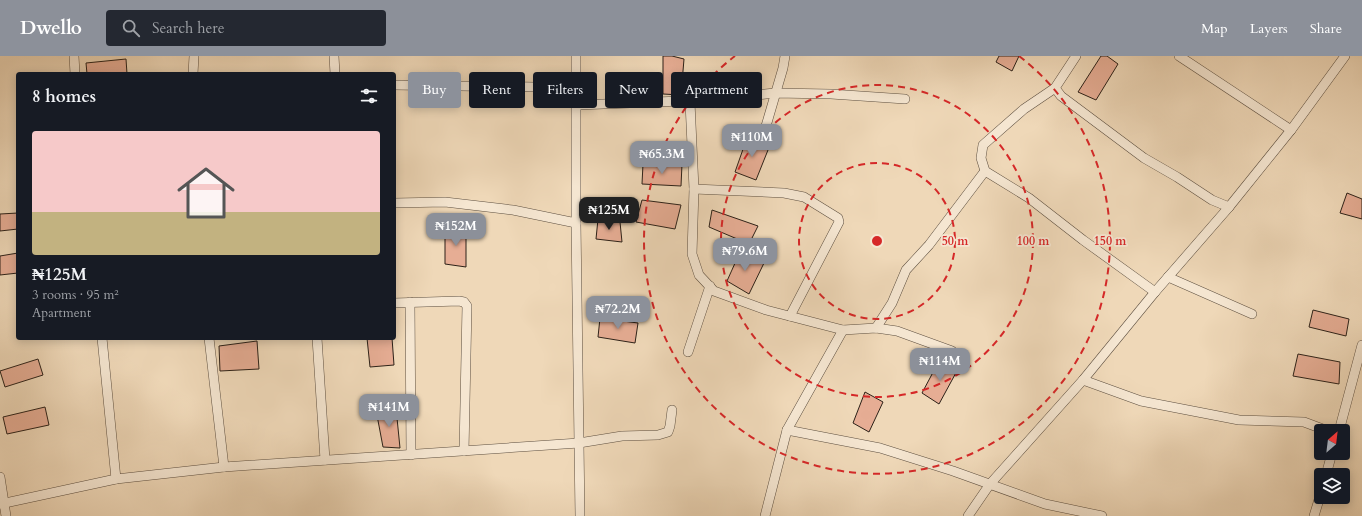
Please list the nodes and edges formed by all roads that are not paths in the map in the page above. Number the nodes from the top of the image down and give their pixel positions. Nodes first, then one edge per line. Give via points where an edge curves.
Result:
1 (74, 56) edge
2 (194, 56) edge
3 (334, 56) edge
4 (576, 56) edge
5 (785, 56) edge
6 (1076, 56) edge
7 (1179, 56) edge
8 (1345, 56) edge
9 (75, 72) edge
10 (193, 72) edge
11 (335, 72) edge
12 (576, 72) edge
13 (396, 85) edge
14 (533, 87) edge
15 (1055, 88) junction
16 (776, 93) junction
17 (762, 94) edge
18 (905, 100) dead end
19 (671, 101) edge
20 (597, 103) edge
21 (577, 108) edge
22 (690, 108) edge
23 (766, 126) dead end
24 (1291, 130) junction
25 (985, 171) junction
26 (694, 189) junction
27 (396, 203) edge
28 (1229, 207) junction
29 (576, 222) junction
30 (1168, 277) junction
31 (710, 286) junction
32 (1155, 292) junction
33 (410, 302) junction
34 (396, 303) edge
35 (1252, 314) dead end
36 (790, 316) junction
37 (876, 328) junction
38 (843, 330) junction
39 (102, 340) edge
40 (209, 340) edge
41 (317, 340) edge
42 (1362, 345) edge
43 (952, 351) dead end
44 (688, 352) dead end
45 (1083, 380) junction
46 (672, 410) dead end
47 (1341, 424) edge
48 (1314, 426) edge
49 (787, 430) junction
50 (579, 443) junction
51 (464, 451) junction
52 (411, 455) junction
53 (325, 460) junction
54 (224, 467) junction
55 (0, 477) edge
56 (116, 479) junction
57 (990, 484) junction
58 (2, 503) edge
59 (1318, 504) edge
60 (6, 516) edge
61 (580, 516) edge
62 (765, 516) edge
63 (968, 516) edge
64 (1102, 516) edge
65 (1314, 516) edge

1 - 9 street
2 - 10 street
3 - 11 street
4 - 12 street
5 - 16 street
6 - 15 street
7 - 24 street
8 - 24 street
13 - 14 street
15 - 25 street via 1024,109 983,144 981,158
15 - 28 street via 1061,96 1144,158 1212,200
16 - 17 street
16 - 18 street
16 - 23 street
19 - 20 street
21 - 29 street
22 - 26 street
24 - 28 street
25 - 32 street via 1029,198
25 - 37 street via 929,245 906,270 892,303
26 - 31 street via 692,254 699,275
26 - 36 street via 784,193 804,197 838,218 839,222
27 - 29 street via 445,202 513,210
28 - 30 street
29 - 50 street
30 - 32 street
30 - 35 street
31 - 36 street via 714,291
31 - 44 street
32 - 45 street
33 - 34 street
33 - 51 street via 459,301 464,302 466,306
33 - 52 street
36 - 38 street
37 - 38 street
37 - 43 street via 897,331
38 - 49 street
39 - 56 street
40 - 54 street
41 - 53 street
42 - 47 street
45 - 48 street via 1141,401 1239,420 1304,422
45 - 57 street
46 - 50 street via 668,432
49 - 57 street via 880,448
49 - 62 street
50 - 51 street
50 - 61 street
51 - 52 street
52 - 53 street
53 - 54 street
54 - 56 street
55 - 58 street
56 - 58 street
57 - 63 street
57 - 64 street via 1045,504
58 - 60 street
59 - 65 street

